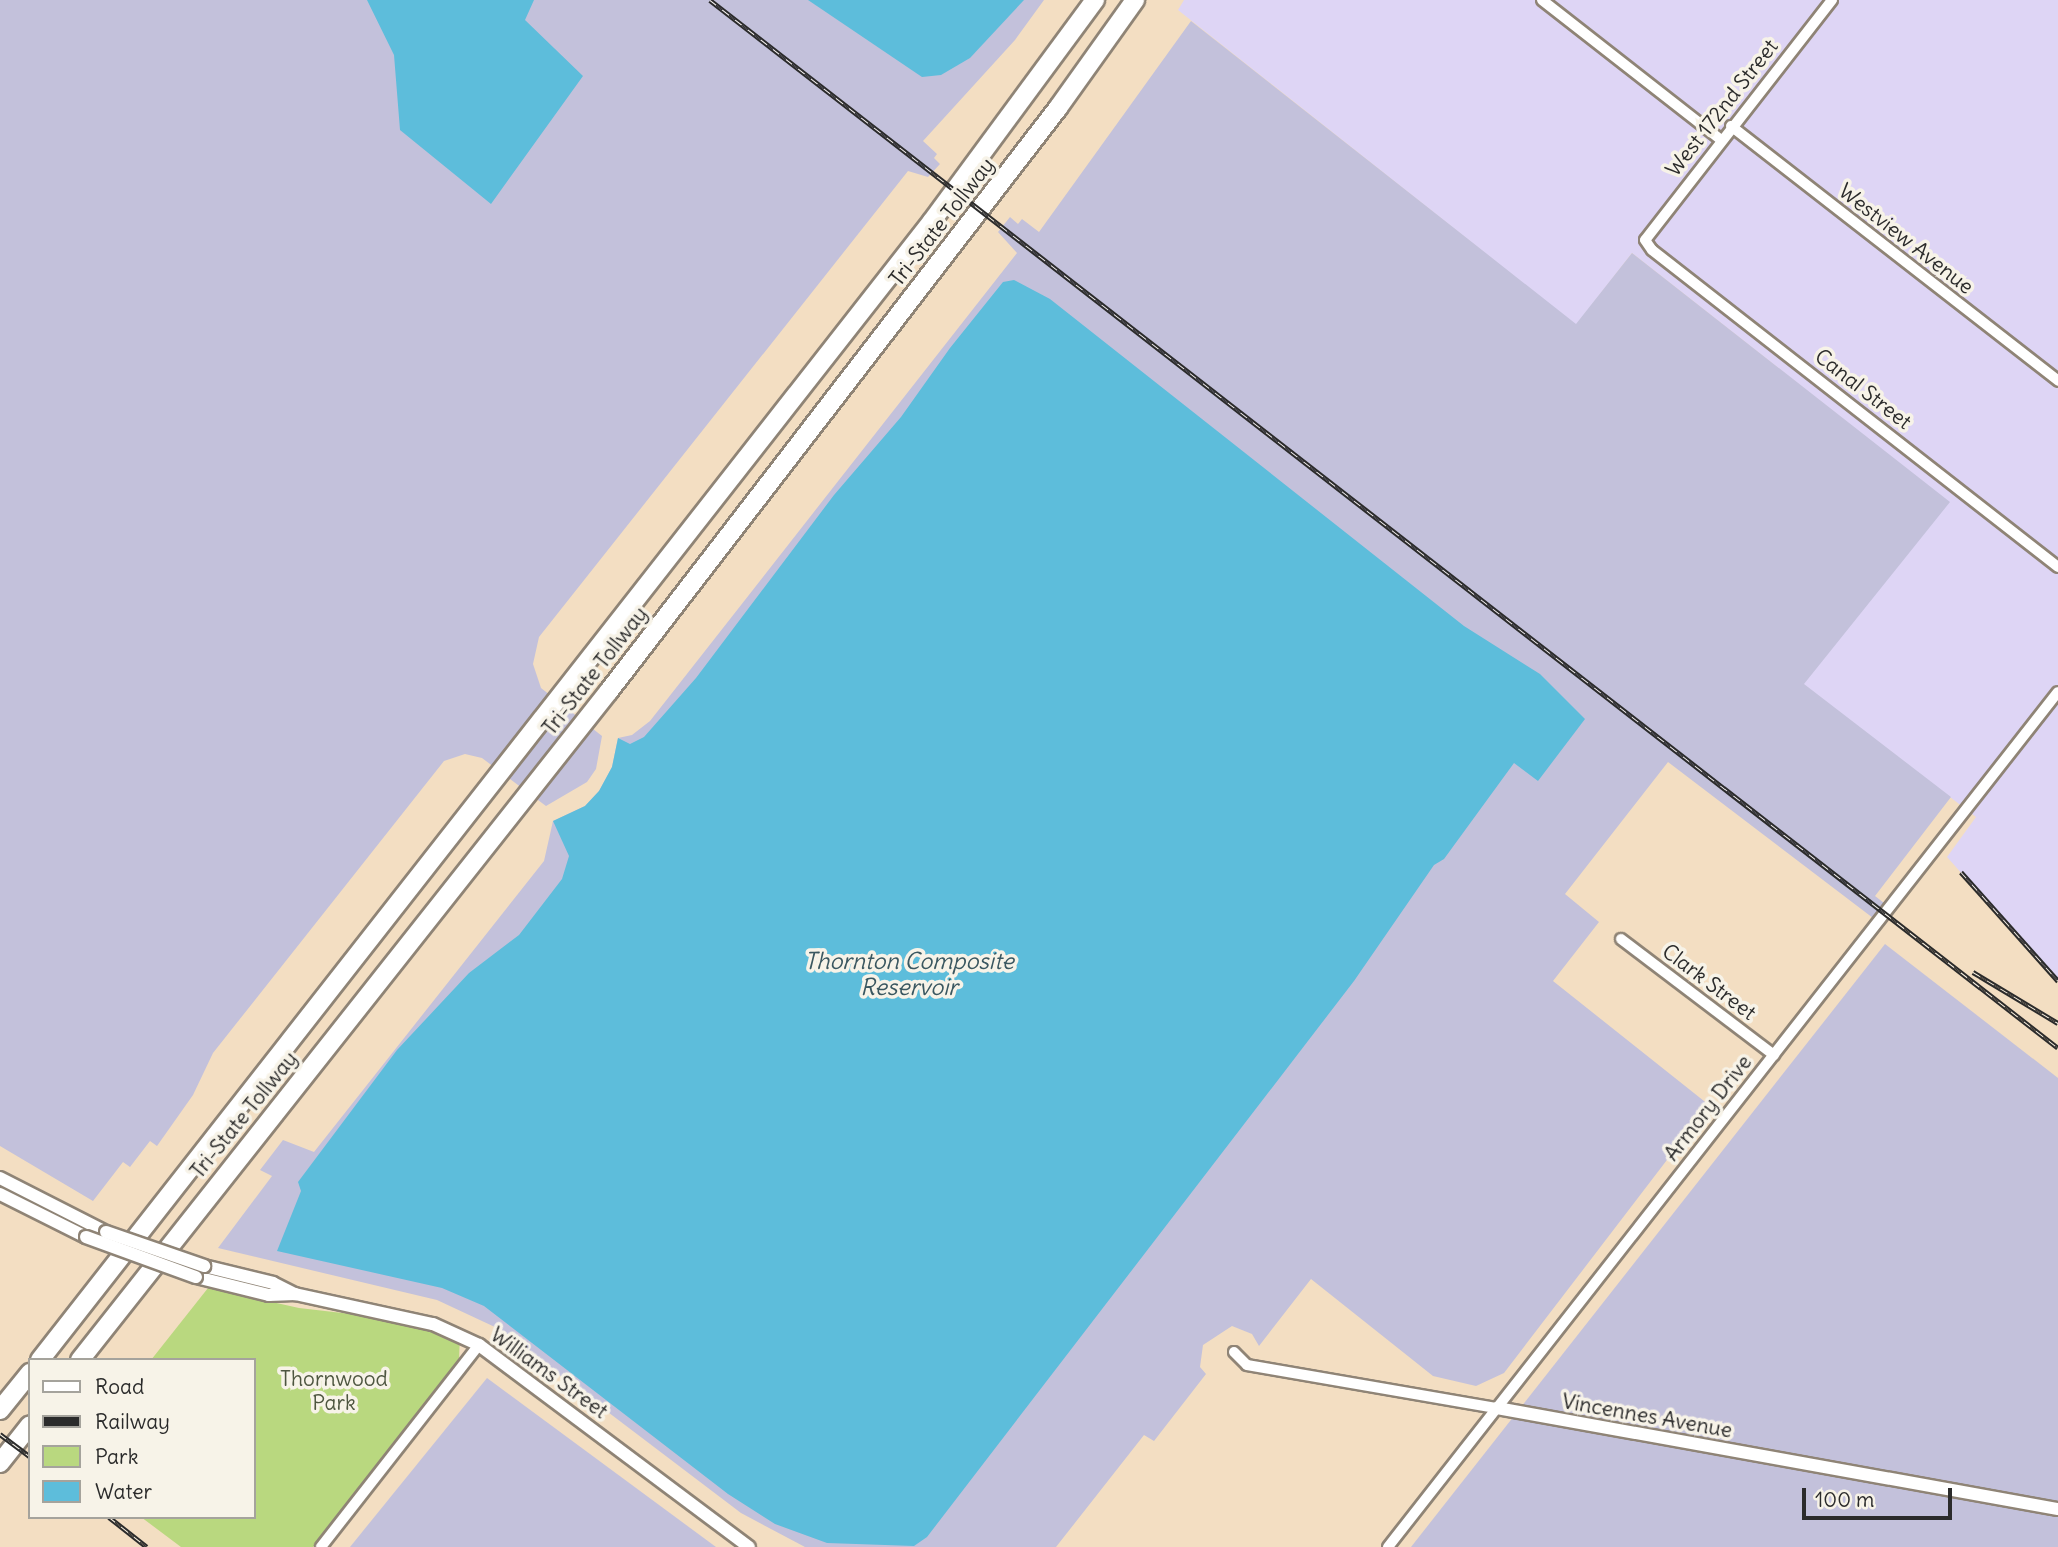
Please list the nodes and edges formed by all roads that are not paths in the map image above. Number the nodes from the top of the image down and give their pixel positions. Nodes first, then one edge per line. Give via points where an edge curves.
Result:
1 (1135, 0) edge
2 (1542, 0) edge
3 (1832, 0) edge
4 (1092, 4) edge
5 (1731, 126) junction
6 (1720, 139) junction
7 (1645, 240) joint
8 (2058, 381) edge
9 (2058, 567) edge
10 (2058, 692) edge
11 (1621, 939) dead end
12 (1774, 1055) junction
13 (0, 1178) edge
14 (0, 1194) edge
15 (200, 1272) junction
16 (479, 1345) junction
17 (1234, 1352) dead end
18 (42, 1358) edge
19 (82, 1358) edge
20 (28, 1375) edge
21 (1497, 1408) junction
22 (0, 1410) edge
23 (28, 1428) edge
24 (0, 1463) edge
25 (2058, 1509) edge
26 (321, 1547) edge
27 (749, 1547) edge
28 (1388, 1547) edge

1 - 19 highway, Tri-State Tollway via 1058,108 505,824
2 - 6 street
3 - 5 street, West 172nd Street
4 - 18 highway, Tri-State Tollway via 932,221
5 - 6 street, West 172nd Street
5 - 8 street, Westview Avenue
6 - 7 street, West 172nd Street
7 - 9 street, Canal Street
10 - 12 street, Armory Drive
11 - 12 street, Clark Street
12 - 21 street, Armory Drive
13 - 15 street, Williams Street, bridge via 106,1232
14 - 15 street, Williams Street, bridge via 86,1237
15 - 16 street, Williams Street via 269,1295 295,1294 433,1324
16 - 26 street
16 - 27 street, Williams Street
17 - 21 street, Vincennes Avenue via 1247,1364
20 - 22 highway
21 - 25 street, Vincennes Avenue
21 - 28 street, Armory Drive
23 - 24 highway

